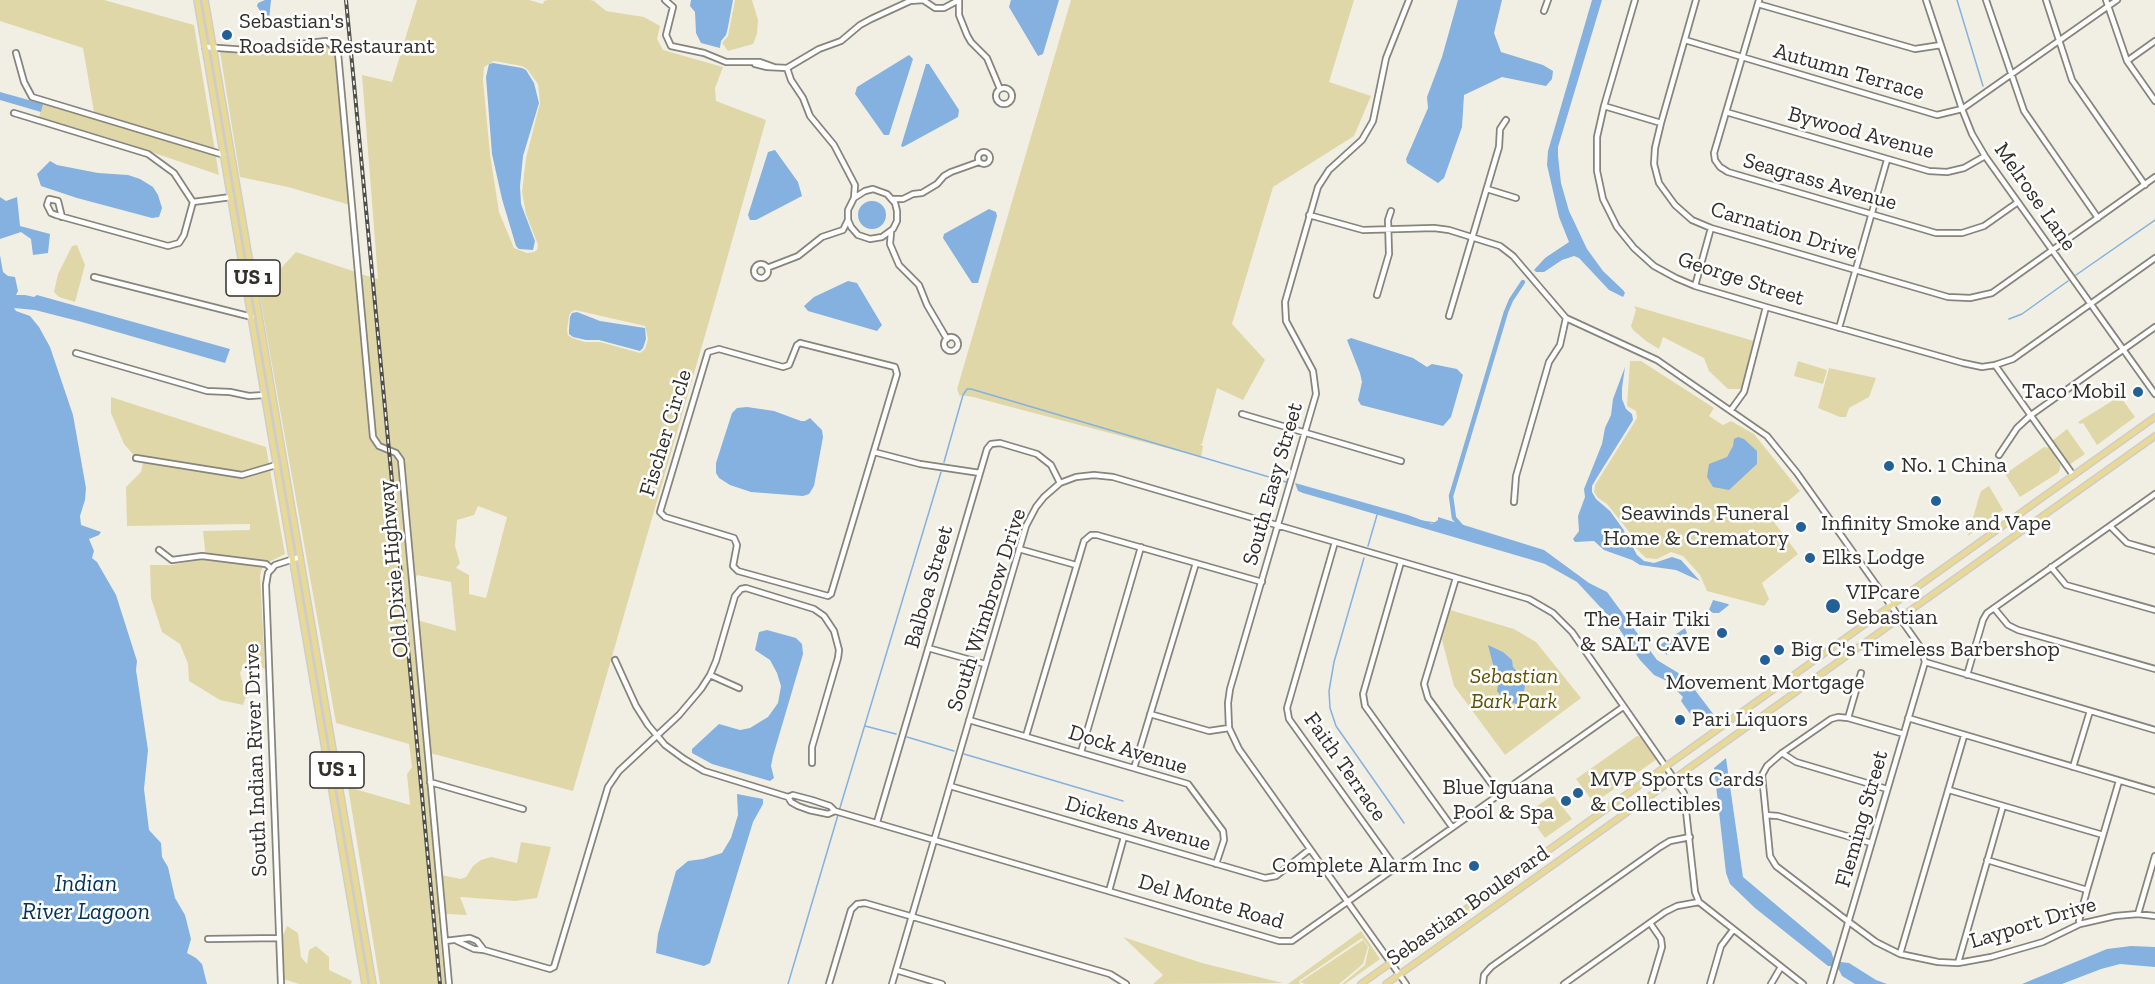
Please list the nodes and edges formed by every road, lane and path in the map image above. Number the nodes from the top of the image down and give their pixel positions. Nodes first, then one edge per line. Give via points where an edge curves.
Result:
1 (197, 0) edge
2 (205, 0) edge
3 (665, 0) edge
4 (910, 0) edge
5 (923, 0) edge
6 (959, 0) edge
7 (1409, 0) edge
8 (1548, 0) edge
9 (1635, 0) edge
10 (1696, 0) edge
11 (1926, 0) edge
12 (1986, 0) edge
13 (2046, 0) edge
14 (2106, 0) edge
15 (2116, 0) edge
16 (1759, 2) edge
17 (2108, 6) junction
18 (944, 8) junction
19 (1544, 12) dead end
20 (959, 15) junction
21 (1684, 40) junction
22 (2059, 40) junction
23 (2155, 41) edge
24 (1941, 45) junction
25 (206, 47) junction
26 (214, 48) junction
27 (16, 53) dead end
28 (1742, 57) junction
29 (2127, 61) junction
30 (787, 68) junction
31 (2010, 75) junction
32 (1000, 89) dead end
33 (2155, 101) edge
34 (1604, 106) junction
35 (1962, 109) junction
36 (1726, 112) junction
37 (14, 113) dead end
38 (1506, 120) dead end
39 (1661, 123) junction
40 (224, 155) junction
41 (1985, 156) junction
42 (1887, 160) junction
43 (979, 162) dead end
44 (2155, 177) edge
45 (2145, 184) junction
46 (855, 185) junction
47 (1486, 189) junction
48 (865, 190) junction
49 (231, 197) junction
50 (854, 198) junction
51 (1516, 198) dead end
52 (892, 199) junction
53 (903, 199) junction
54 (193, 202) junction
55 (2018, 202) junction
56 (240, 205) junction
57 (897, 208) junction
58 (1390, 211) dead end
59 (1871, 213) junction
60 (1309, 215) junction
61 (62, 217) dead end
62 (2098, 218) junction
63 (848, 220) junction
64 (1711, 228) junction
65 (843, 230) junction
66 (1388, 230) junction
67 (854, 232) junction
68 (891, 232) junction
69 (1472, 236) junction
70 (880, 238) junction
71 (890, 244) junction
72 (2053, 250) junction
73 (2155, 258) edge
74 (767, 268) dead end
75 (1856, 270) junction
76 (94, 277) dead end
77 (1695, 286) junction
78 (1377, 295) dead end
79 (2090, 303) junction
80 (1766, 307) junction
81 (1449, 316) dead end
82 (252, 317) junction
83 (1566, 318) junction
84 (2155, 327) edge
85 (1839, 328) junction
86 (947, 339) dead end
87 (2123, 350) junction
88 (76, 353) dead end
89 (1995, 365) junction
90 (261, 373) junction
91 (270, 379) junction
92 (2155, 394) edge
93 (264, 395) junction
94 (1731, 410) junction
95 (1242, 414) dead end
96 (2031, 415) junction
97 (2155, 417) edge
98 (1305, 434) junction
99 (2155, 436) edge
100 (874, 452) junction
101 (1999, 455) dead end
102 (136, 458) dead end
103 (1401, 461) dead end
104 (276, 465) junction
105 (980, 473) junction
106 (2073, 475) junction
107 (1060, 483) junction
108 (2155, 494) edge
109 (1514, 502) dead end
110 (1278, 526) junction
111 (2110, 526) junction
112 (1335, 542) junction
113 (1141, 548) junction
114 (1019, 549) junction
115 (159, 550) dead end
116 (2155, 551) edge
117 (300, 557) junction
118 (292, 558) junction
119 (1401, 562) junction
120 (1196, 563) junction
121 (1076, 565) junction
122 (2051, 567) junction
123 (272, 569) junction
124 (1456, 578) junction
125 (1262, 582) junction
126 (1890, 605) junction
127 (1994, 608) junction
128 (2155, 610) edge
129 (1900, 618) junction
130 (928, 648) junction
131 (615, 660) dead end
132 (1925, 662) junction
133 (985, 664) junction
134 (2155, 669) edge
135 (1862, 673) dead end
136 (710, 675) junction
137 (1967, 675) junction
138 (739, 688) dead end
139 (1623, 707) junction
140 (2090, 711) junction
141 (1150, 714) junction
142 (1848, 718) junction
143 (1908, 718) junction
144 (969, 720) junction
145 (1230, 728) junction
146 (2155, 730) edge
147 (1904, 734) junction
148 (657, 736) junction
149 (1026, 736) junction
150 (1964, 736) junction
151 (1082, 752) junction
152 (1782, 753) junction
153 (812, 763) dead end
154 (1667, 766) junction
155 (2073, 767) junction
156 (1134, 768) junction
157 (1676, 778) junction
158 (2119, 781) junction
159 (430, 782) junction
160 (950, 786) junction
161 (1887, 789) junction
162 (1949, 790) junction
163 (2155, 791) edge
164 (1499, 794) junction
165 (333, 797) junction
166 (788, 797) junction
167 (812, 800) junction
168 (342, 804) junction
169 (2003, 806) junction
170 (523, 809) dead end
171 (809, 810) junction
172 (835, 811) junction
173 (336, 814) junction
174 (1766, 815) junction
175 (346, 822) junction
176 (877, 822) junction
177 (1452, 827) junction
178 (2103, 834) junction
179 (1124, 837) junction
180 (1690, 837) junction
181 (934, 839) junction
182 (1872, 843) junction
183 (1310, 849) junction
184 (2155, 856) edge
185 (1987, 861) junction
186 (1216, 864) junction
187 (1396, 868) junction
188 (2087, 890) junction
189 (1109, 891) junction
190 (1348, 902) junction
191 (1698, 902) junction
192 (2138, 914) junction
193 (912, 916) junction
194 (2155, 916) edge
195 (1849, 922) junction
196 (1650, 923) junction
197 (2080, 924) junction
198 (1733, 930) junction
199 (279, 938) junction
200 (207, 939) dead end
201 (445, 941) junction
202 (457, 941) junction
203 (484, 950) junction
204 (1900, 954) junction
205 (1390, 962) junction
206 (1958, 963) junction
207 (1781, 967) junction
208 (896, 970) junction
209 (1399, 974) junction
210 (281, 984) edge
211 (365, 984) edge
212 (373, 984) edge
213 (449, 984) edge
214 (829, 984) edge
215 (892, 984) edge
216 (942, 984) edge
217 (1126, 984) edge
218 (1360, 984) edge
219 (1386, 984) edge
220 (1406, 984) edge
221 (1483, 984) edge
222 (1564, 984) edge
223 (1651, 984) edge
224 (1710, 984) edge
225 (1770, 984) edge
226 (1803, 984) edge
227 (1830, 984) edge

1 - 25 main road, US 1
2 - 26 main road, US 1
3 - 30 street via 673,7 666,35 671,46 726,62 768,63
4 - 5 street
4 - 30 street
5 - 18 street via 935,8
6 - 18 street
6 - 20 street
7 - 60 street, South Easy Street via 1386,58 1371,126 1362,140 1323,177
8 - 19 street
9 - 34 street, George Street
10 - 21 street, Carnation Drive
11 - 24 street, Melrose Lane
12 - 31 street
13 - 22 street
14 - 17 street
15 - 17 street, Autumn Terrace
16 - 24 street via 1915,49
16 - 28 street, Seagrass Avenue
17 - 22 street, Autumn Terrace
17 - 29 street
18 - 20 street
20 - 32 street via 971,42 987,58
21 - 28 street, Autumn Terrace
21 - 39 street, Carnation Drive
22 - 31 street, Autumn Terrace
22 - 45 street via 2072,80
23 - 29 street
24 - 35 street, Melrose Lane
25 - 26 street, Old Dixie Highway
25 - 40 main road, US 1
26 - 56 main road, US 1
26 - 159 street, Old Dixie Highway via 246,50 326,41 338,53 373,437 379,446 396,453 401,460
27 - 40 street via 32,97
28 - 35 street, Autumn Terrace via 1937,115
28 - 36 street, Seagrass Avenue
29 - 33 street
30 - 46 street via 810,116 834,145
31 - 35 street, Autumn Terrace
31 - 62 street via 2024,111
34 - 39 street
34 - 77 street, George Street via 1597,136 1597,171 1607,208 1634,248 1676,278
35 - 41 street, Melrose Lane
36 - 42 street, Bywood Avenue
36 - 59 street, Seagrass Avenue via 1714,153 1720,167
37 - 54 street via 147,154 174,173
38 - 47 street via 1500,129 1499,147
39 - 64 street, Carnation Drive via 1654,164 1659,183 1692,220
40 - 49 main road, US 1
41 - 42 street, Bywood Avenue via 1947,172
41 - 55 street, Melrose Lane
42 - 59 street
43 - 53 street via 951,172 930,189
44 - 45 street, Carnation Drive
45 - 62 street, Carnation Drive
46 - 48 street
46 - 50 street
47 - 51 street
47 - 69 street
48 - 50 street
48 - 52 street via 880,190
49 - 54 street
49 - 56 main road
49 - 82 main road, US 1
50 - 63 street
52 - 53 street
52 - 57 street
53 - 57 street
54 - 61 street via 184,235 179,243 168,246
55 - 59 street, Seagrass Avenue via 1984,226 1962,232 1936,233
55 - 72 street, Melrose Lane
56 - 91 main road, US 1
57 - 68 street via 897,221
58 - 66 street
59 - 75 street
60 - 66 street via 1363,230
60 - 98 street, South Easy Street via 1284,310 1316,382
62 - 72 street, Carnation Drive
63 - 65 street
63 - 67 street
64 - 75 street, Carnation Drive
64 - 77 street
65 - 67 street
65 - 74 street via 822,237 798,256
66 - 69 street via 1434,228
66 - 78 street via 1389,254
67 - 70 street via 865,238
68 - 70 street
68 - 71 street
69 - 81 street
69 - 83 street via 1500,246 1513,256
70 - 71 street
71 - 86 street via 899,265 919,285
72 - 75 street, Carnation Drive via 1992,293 1970,298 1948,297
72 - 79 street, Melrose Lane
73 - 79 street
75 - 85 street
76 - 82 street
77 - 80 street, George Street
79 - 87 street, Melrose Lane
79 - 89 street via 2013,359
80 - 85 street, George Street
80 - 94 street via 1744,392
82 - 90 main road, US 1
83 - 94 street via 1657,360
83 - 109 street via 1516,476
84 - 87 street
85 - 89 street, George Street via 1964,363
87 - 92 street, Melrose Lane
87 - 96 street
88 - 93 street via 207,391
89 - 96 street
90 - 91 main road
90 - 93 main road, US 1
91 - 117 main road, US 1
93 - 104 main road, US 1
94 - 126 street via 1782,452
95 - 98 street
96 - 101 street
96 - 106 street
97 - 106 main road, Sebastian Boulevard
98 - 103 street
98 - 110 street, South Easy Street
99 - 129 main road, Sebastian Boulevard
100 - 100 street, Fischer Circle via 828,596 738,571 733,566 734,538 665,517 660,512 708,352 713,349 783,367 789,365 800,343 894,367 897,374
100 - 105 street
102 - 104 street via 242,475
104 - 118 main road, US 1
105 - 107 street, Balboa Street via 987,449 1000,443 1037,454 1051,465
105 - 130 street, Balboa Street
106 - 126 main road, Sebastian Boulevard
107 - 110 street via 1076,477 1113,477
107 - 114 street, South Wimbrow Drive via 1036,507
108 - 111 street
110 - 112 street
110 - 125 street, South Easy Street
111 - 116 street via 2127,543
111 - 122 street
112 - 119 street
112 - 187 street, Faith Terrace via 1287,708 1289,719
113 - 120 street
113 - 121 street via 1091,536 1084,541
113 - 151 street
114 - 121 street
114 - 133 street, South Wimbrow Drive
115 - 123 street via 172,560 202,556 266,564
117 - 118 street
117 - 168 main road, US 1
118 - 123 street
118 - 165 main road, US 1
119 - 124 street
119 - 177 street via 1363,694 1365,706
120 - 125 street
120 - 141 street
121 - 149 street
122 - 127 street
122 - 128 street via 2066,585
123 - 199 street, South Indian River Drive via 266,585
124 - 139 street via 1529,600 1553,613 1572,632
124 - 164 street via 1424,684 1428,698
125 - 145 street, South Easy Street via 1230,689
126 - 129 street
126 - 154 main road, Sebastian Boulevard
127 - 134 street via 2008,625 2018,630
127 - 137 street via 1983,620
129 - 132 street via 1921,648
129 - 157 main road, Sebastian Boulevard
130 - 133 street
130 - 176 street, Balboa Street
131 - 148 street via 636,706
132 - 137 street
132 - 143 street, Fleming Street
133 - 144 street, South Wimbrow Drive
135 - 142 street
136 - 138 street
136 - 148 street via 692,702
136 - 153 street via 735,596 741,589 805,605 824,616 834,631 838,650 812,747
137 - 140 street
139 - 154 street
139 - 164 street, Del Monte Road
140 - 146 street
140 - 155 street
141 - 145 street via 1209,731
141 - 156 street
142 - 147 street
142 - 152 street, Layport Drive via 1831,719
143 - 147 street, Fleming Street
143 - 150 street
144 - 149 street, Dock Avenue
144 - 160 street, South Wimbrow Drive
145 - 183 street, South Easy Street via 1239,749
147 - 161 street, Fleming Street
148 - 166 street via 704,771
148 - 203 street via 619,771 608,787 553,969
149 - 151 street, Dock Avenue
150 - 155 street
150 - 162 street
151 - 156 street, Dock Avenue
152 - 161 street via 1796,762
152 - 174 street, Layport Drive via 1762,775
154 - 157 street
154 - 205 main road, Sebastian Boulevard
155 - 158 street
156 - 186 street, Dock Avenue via 1183,782 1193,789 1223,831
157 - 180 street via 1684,793
157 - 209 main road, Sebastian Boulevard
158 - 163 street
158 - 178 street
159 - 170 street
159 - 201 street, Old Dixie Highway
160 - 179 street, Dickens Avenue
160 - 181 street, South Wimbrow Drive
161 - 182 street, Fleming Street
162 - 169 street
162 - 204 street
164 - 177 street, Del Monte Road
165 - 168 main road
165 - 173 main road, US 1
166 - 167 street
166 - 171 street
167 - 171 street
167 - 172 street
168 - 175 main road, US 1
169 - 178 street
169 - 185 street
171 - 172 street via 828,814
172 - 176 street, Del Monte Road
173 - 175 main road
173 - 211 main road, US 1
174 - 182 street
174 - 195 street, Layport Drive via 1770,856 1776,866
175 - 212 main road, US 1
176 - 181 street, Del Monte Road
177 - 187 street, Del Monte Road
178 - 188 street
179 - 186 street, Dickens Avenue
179 - 189 street
180 - 191 street
180 - 221 street via 1670,841 1650,853 1491,967
181 - 189 street, Del Monte Road
181 - 193 street, South Wimbrow Drive
182 - 195 street, Fleming Street
183 - 186 street, Dickens Avenue via 1276,876 1265,878
183 - 190 street, South Easy Street
184 - 192 street
185 - 188 street
185 - 206 street
187 - 190 street, Del Monte Road
188 - 197 street
189 - 190 street, Del Monte Road via 1280,941 1292,941
190 - 205 street, South Easy Street
191 - 196 street via 1677,906
191 - 198 street
192 - 194 street, Layport Drive
192 - 197 street, Layport Drive
193 - 208 street, South Wimbrow Drive
193 - 214 street via 857,904 851,910
193 - 217 street via 1110,974
195 - 204 street, Layport Drive
195 - 227 street, Fleming Street
196 - 222 street
196 - 223 street via 1662,947
197 - 206 street, Layport Drive via 2043,942
198 - 207 street
198 - 224 street via 1721,946
199 - 200 street
199 - 210 street, South Indian River Drive
201 - 202 street
201 - 213 street, Old Dixie Highway
202 - 203 street
202 - 203 street via 473,939
204 - 206 street, Layport Drive
205 - 209 street, South Easy Street
205 - 218 main road, Sebastian Boulevard
207 - 225 street
207 - 226 street
208 - 215 street, South Wimbrow Drive
208 - 216 street
209 - 219 main road, Sebastian Boulevard
209 - 220 street, South Easy Street

